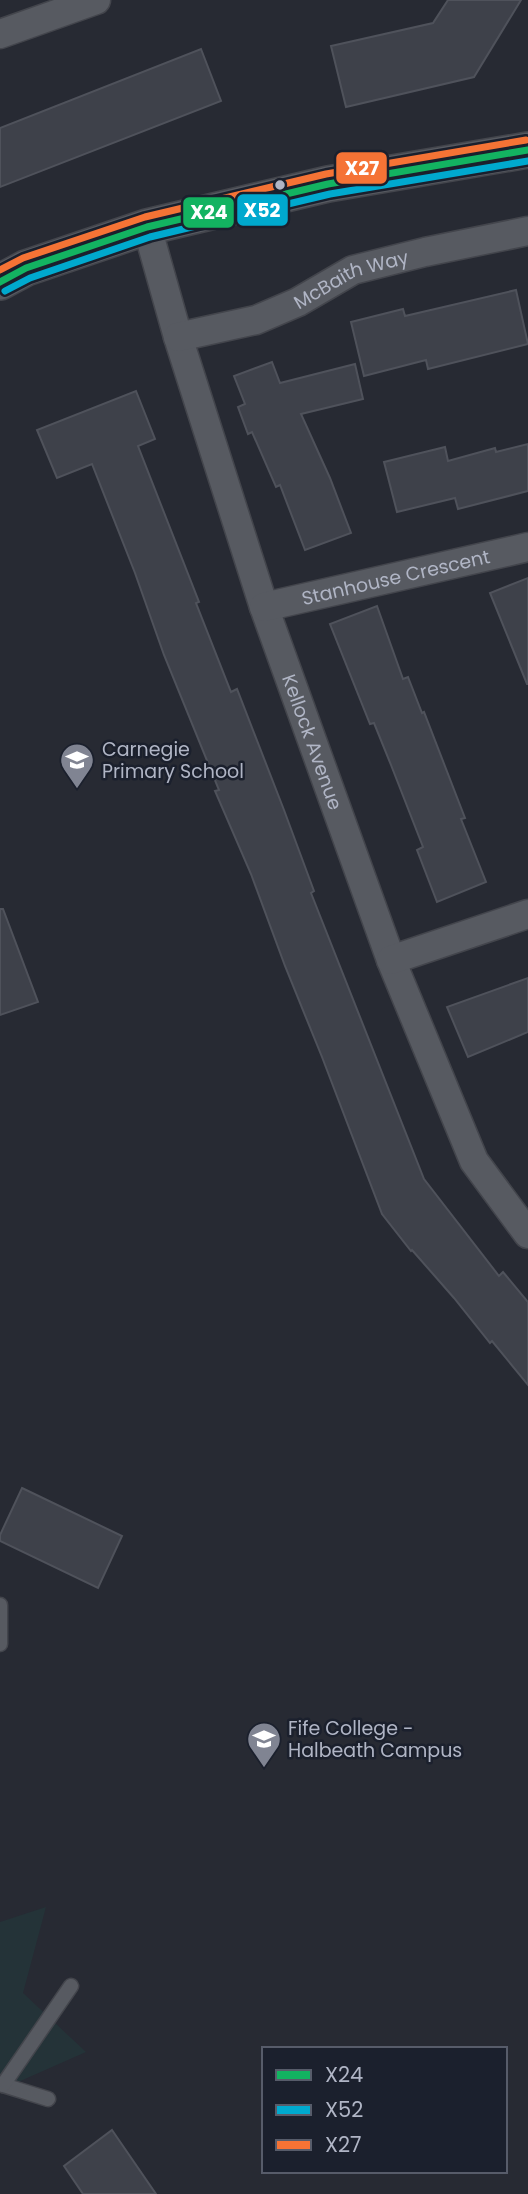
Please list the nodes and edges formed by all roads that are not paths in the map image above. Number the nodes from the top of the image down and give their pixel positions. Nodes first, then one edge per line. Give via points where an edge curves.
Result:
1 (96, 0) edge
2 (0, 34) edge
3 (528, 150) edge
4 (147, 227) junction
5 (528, 230) edge
6 (0, 282) edge
7 (178, 337) junction
8 (528, 547) edge
9 (264, 607) junction
10 (528, 914) edge
11 (391, 960) junction
12 (528, 1234) edge
13 (0, 1605) edge
14 (0, 1644) edge
15 (71, 1986) dead end
16 (1, 2085) edge
17 (48, 2099) dead end

1 - 2 street
3 - 4 street via 328,184
4 - 6 street via 26,268
4 - 7 street, Kellock Avenue
5 - 7 street, McBaith Way via 353,270 256,320
7 - 9 street, Kellock Avenue
8 - 9 street, Stanhouse Crescent
9 - 11 street, Kellock Avenue
10 - 11 street
11 - 12 street, Kellock Avenue via 474,1161
13 - 14 lane
15 - 16 lane
16 - 17 lane

